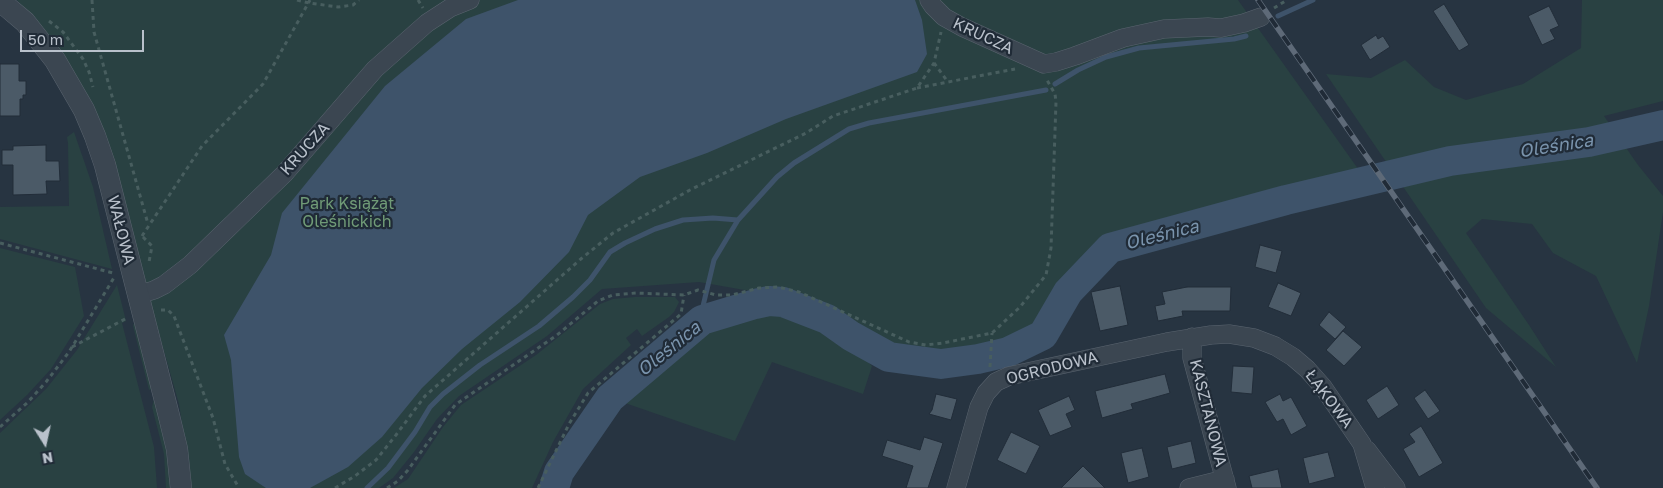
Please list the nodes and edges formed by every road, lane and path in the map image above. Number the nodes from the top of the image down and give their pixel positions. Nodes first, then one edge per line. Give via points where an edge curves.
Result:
1 (92, 0) edge
2 (297, 0) edge
3 (359, 0) edge
4 (470, 0) edge
5 (929, 0) edge
6 (1287, 0) edge
7 (0, 1) edge
8 (310, 2) edge
9 (1266, 13) joint
10 (944, 17) junction
11 (934, 63) junction
12 (1044, 64) junction
13 (1015, 69) dead end
14 (948, 82) junction
15 (917, 88) junction
16 (148, 225) junction
17 (142, 236) dead end
18 (0, 243) edge
19 (114, 265) dead end
20 (117, 274) junction
21 (119, 282) dead end
22 (138, 294) junction
23 (684, 295) junction
24 (159, 309) dead end
25 (128, 317) dead end
26 (992, 333) junction
27 (1192, 337) junction
28 (72, 347) junction
29 (990, 368) dead end
30 (0, 427) edge
31 (1362, 444) junction
32 (1226, 484) edge
33 (181, 488) edge
34 (239, 488) edge
35 (334, 488) edge
36 (388, 488) edge
37 (538, 488) edge
38 (956, 488) edge
39 (1189, 488) edge
40 (1375, 488) edge
41 (1396, 488) edge

1 - 16 path via 94,32
2 - 8 path
3 - 8 path via 353,5 338,7
4 - 22 street, KRUCZA via 427,23 375,69 284,174 190,266 164,285
5 - 10 street, KRUCZA
6 - 9 path
7 - 22 street, WAŁOWA via 25,22 55,60 84,110 105,166
8 - 16 path via 262,84 202,146
9 - 12 street via 1244,24 1221,28 1164,28
10 - 11 path
10 - 12 street, KRUCZA
11 - 14 path
11 - 15 path
12 - 26 path via 1056,102 1051,248 1046,275 1020,307
13 - 14 path
14 - 15 path
15 - 35 path via 833,116 613,233 425,396 376,460
16 - 17 path
18 - 20 path
19 - 20 path
20 - 21 path
20 - 28 path
22 - 33 street, WAŁOWA via 177,449
23 - 26 path via 698,290 732,295 778,287 799,292 909,342 926,345
23 - 36 path via 636,293 613,295 598,301 557,335 455,405 408,470
23 - 37 path via 681,314 588,393
24 - 34 path via 168,310 174,316 213,418 225,464
25 - 28 path
26 - 29 path
27 - 31 street, ŁĄKOWA via 1229,334 1254,338 1293,357 1323,387
27 - 32 street, KASZTANOWA via 1192,358
27 - 38 street, OGRODOWA via 1023,372 996,382 979,407
28 - 30 path via 46,382
31 - 40 street, ŁĄKOWA
31 - 41 street
32 - 39 street

